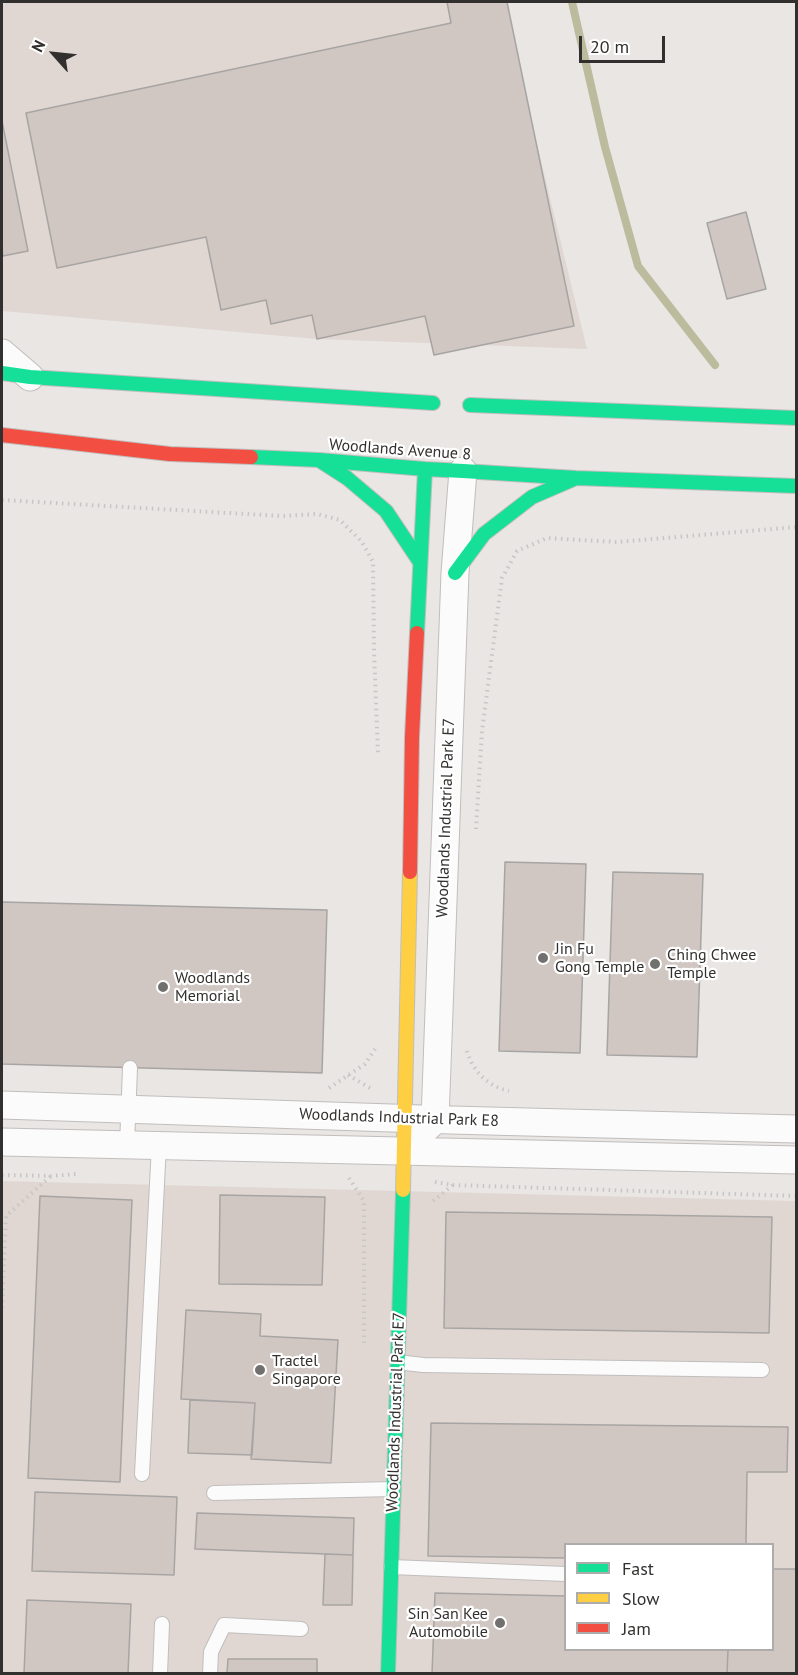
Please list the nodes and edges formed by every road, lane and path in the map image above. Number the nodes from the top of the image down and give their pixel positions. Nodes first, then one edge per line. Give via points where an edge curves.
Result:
1 (2, 353) edge
2 (2, 373) edge
3 (30, 377) junction
4 (796, 418) edge
5 (2, 435) edge
6 (320, 460) junction
7 (424, 469) junction
8 (463, 471) junction
9 (576, 478) junction
10 (796, 486) edge
11 (2, 500) edge
12 (796, 527) edge
13 (420, 562) junction
14 (455, 573) junction
15 (378, 755) dead end
16 (476, 830) dead end
17 (464, 1042) dead end
18 (378, 1045) dead end
19 (130, 1068) dead end
20 (318, 1088) dead end
21 (515, 1093) dead end
22 (2, 1105) edge
23 (129, 1109) junction
24 (403, 1118) junction
25 (435, 1119) junction
26 (796, 1129) edge
27 (2, 1142) edge
28 (127, 1145) junction
29 (159, 1145) junction
30 (402, 1151) junction
31 (796, 1160) edge
32 (345, 1171) dead end
33 (87, 1173) dead end
34 (2, 1175) edge
35 (51, 1176) junction
36 (453, 1185) dead end
37 (796, 1196) edge
38 (2, 1308) edge
39 (364, 1352) dead end
40 (397, 1362) junction
41 (762, 1370) dead end
42 (142, 1474) dead end
43 (394, 1489) junction
44 (214, 1493) dead end
45 (391, 1567) junction
46 (564, 1574) edge
47 (162, 1624) dead end
48 (301, 1629) dead end
49 (160, 1674) edge
50 (210, 1674) edge
51 (388, 1674) edge

1 - 3 street
2 - 3 main road
3 - 4 main road via 461,405
5 - 6 main road, Woodlands Avenue 8 via 170,454
6 - 7 main road, Woodlands Avenue 8
6 - 13 main road via 386,511
7 - 8 main road, Woodlands Avenue 8
7 - 13 main road, Woodlands Industrial Park E7
8 - 9 main road, Woodlands Avenue 8
8 - 14 street, Woodlands Industrial Park E7
9 - 10 main road, Woodlands Avenue 8
9 - 14 main road via 532,497 484,534
11 - 15 path via 282,516 317,514 340,520 362,542 373,562
12 - 16 path via 617,542 547,538 517,551 501,578 482,730
13 - 24 main road, Woodlands Industrial Park E7
14 - 25 street, Woodlands Industrial Park E7
17 - 21 path via 475,1070 492,1085
18 - 20 path via 364,1064 330,1088
19 - 23 lane
22 - 23 street, Woodlands Industrial Park E8
23 - 24 street, Woodlands Industrial Park E8
23 - 28 lane
24 - 25 street, Woodlands Industrial Park E8
24 - 30 main road, Woodlands Industrial Park E7
25 - 26 street, Woodlands Industrial Park E8
25 - 30 street
27 - 28 street, Woodlands Industrial Park E8
28 - 29 street, Woodlands Industrial Park E8
29 - 30 street, Woodlands Industrial Park E8
29 - 42 lane
30 - 31 street, Woodlands Industrial Park E8
30 - 40 main road, Woodlands Industrial Park E7
32 - 39 path via 364,1201
33 - 35 path
34 - 35 path
35 - 38 path via 6,1216
36 - 37 path
40 - 41 lane via 435,1366
40 - 43 main road, Woodlands Industrial Park E7
43 - 44 lane
43 - 45 main road, Woodlands Industrial Park E7
45 - 46 lane
45 - 51 main road, Woodlands Industrial Park E7
47 - 49 lane
48 - 50 lane via 224,1625 211,1652

